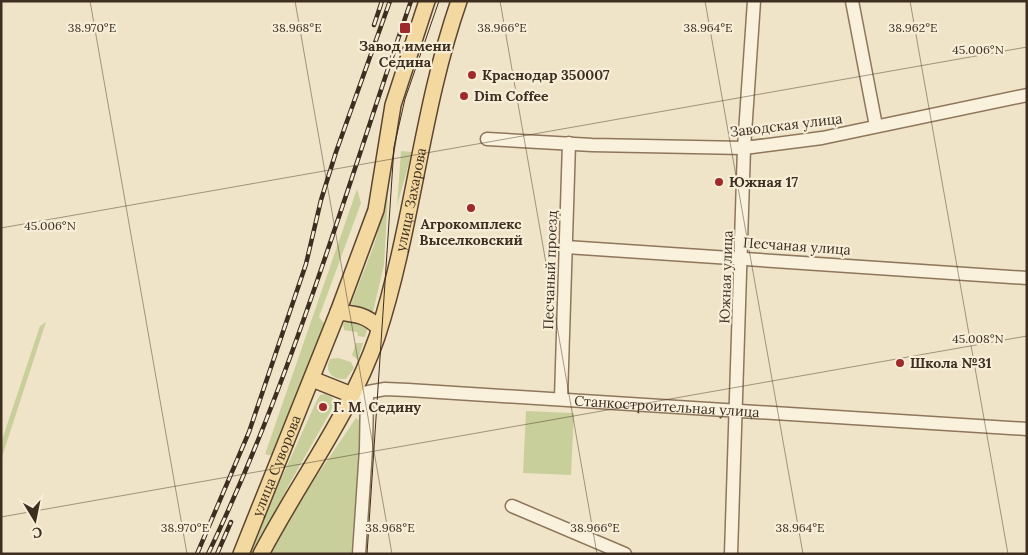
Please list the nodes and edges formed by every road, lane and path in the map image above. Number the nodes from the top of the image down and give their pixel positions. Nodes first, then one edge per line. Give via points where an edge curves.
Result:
1 (427, 1) edge
2 (459, 1) edge
3 (754, 1) edge
4 (852, 1) edge
5 (1027, 95) edge
6 (876, 126) junction
7 (487, 139) dead end
8 (569, 143) junction
9 (744, 148) junction
10 (566, 247) junction
11 (742, 257) junction
12 (1027, 278) edge
13 (338, 312) junction
14 (379, 328) junction
15 (312, 379) junction
16 (359, 394) junction
17 (560, 398) junction
18 (736, 409) junction
19 (1027, 429) edge
20 (512, 506) dead end
21 (241, 554) edge
22 (261, 554) edge
23 (359, 554) edge
24 (625, 554) edge
25 (731, 554) edge

1 - 13 main road via 392,105 376,210
2 - 14 main road, улица Захарова via 428,118 394,282
3 - 9 street, Южная улица
4 - 6 street
5 - 6 street, Заводская улица
6 - 9 street, Заводская улица via 822,138
7 - 8 street, Заводская улица
8 - 9 street, Заводская улица
8 - 10 street, Песчаный проезд
9 - 11 street, Южная улица
10 - 11 street, Песчаная улица
10 - 17 street, Песчаный проезд
11 - 12 street, Песчаная улица
11 - 18 street, Южная улица
13 - 14 main road via 364,316
13 - 15 main road
14 - 16 main road, улица Захарова
15 - 16 main road
15 - 21 main road, улица Суворова
16 - 17 street, Станкостроительная улица via 384,389
16 - 22 main road, улица Суворова
16 - 23 street, улица Захарова via 366,449
17 - 18 street, Станкостроительная улица
18 - 19 street, Станкостроительная улица
18 - 25 street, Южная улица
20 - 24 street

